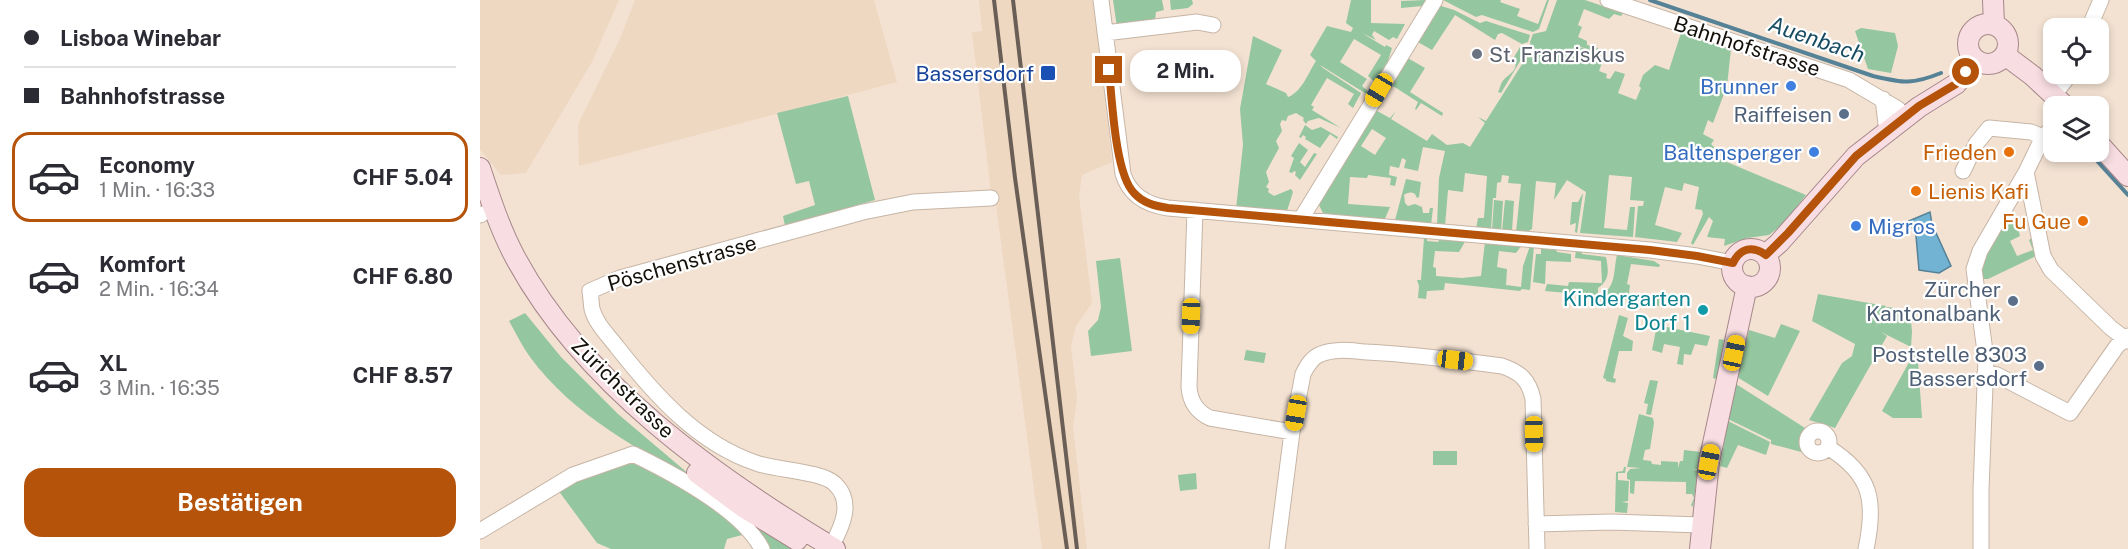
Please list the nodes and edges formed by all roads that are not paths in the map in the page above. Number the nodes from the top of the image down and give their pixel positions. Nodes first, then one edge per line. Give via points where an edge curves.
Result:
1 (1101, 0) edge
2 (1435, 0) edge
3 (1608, 0) edge
4 (1993, 0) edge
5 (2101, 0) edge
6 (2094, 18) edge
7 (1213, 25) dead end
8 (1994, 25) junction
9 (1105, 33) junction
10 (2005, 55) junction
11 (1976, 60) junction
12 (2055, 96) edge
13 (1883, 99) junction
14 (1905, 117) junction
15 (2043, 131) edge
16 (1887, 132) junction
17 (2043, 140) edge
18 (2109, 155) edge
19 (480, 168) edge
20 (1963, 171) dead end
21 (2026, 172) junction
22 (2128, 176) edge
23 (991, 198) dead end
24 (1195, 210) junction
25 (487, 216) edge
26 (1301, 219) junction
27 (1766, 255) junction
28 (1733, 263) junction
29 (1747, 286) junction
30 (2127, 339) edge
31 (1985, 373) junction
32 (1292, 432) junction
33 (1829, 448) dead end
34 (1536, 524) junction
35 (1701, 525) junction
36 (480, 531) edge
37 (827, 548) edge
38 (762, 549) edge
39 (1277, 549) edge
40 (1537, 549) edge
41 (1700, 549) edge
42 (1866, 549) edge
43 (1981, 549) edge

1 - 9 street
2 - 26 street
3 - 13 street, Bahnhofstrasse via 1831,73
4 - 8 main road
5 - 6 street
7 - 9 street via 1197,22
8 - 10 main road via 2007,38
8 - 11 main road via 1982,25 1970,37 1970,50
9 - 24 street via 1125,181 1133,193 1151,204
10 - 11 main road via 1989,64
10 - 12 main road
11 - 14 main road via 1956,84
13 - 14 street, Bahnhofstrasse
13 - 16 street
14 - 16 main road
15 - 20 street via 1989,128
16 - 27 main road via 1856,156
17 - 21 street
18 - 22 main road
19 - 25 main road, Zürichstrasse
21 - 30 street via 2043,256 2051,270
21 - 31 street via 1980,251 1974,269
23 - 37 street, Pöschenstrasse via 914,202 863,212 620,278 590,291 599,324 635,370 696,431 728,453 834,482 844,495 846,510
24 - 26 street
24 - 32 street via 1191,399 1210,418
25 - 37 main road, Zürichstrasse via 568,354 621,410 743,507
26 - 28 street via 1650,250
27 - 28 main road via 1756,249 1744,250
27 - 29 main road via 1770,266 1768,278 1759,285
28 - 29 main road via 1735,277
29 - 35 main road via 1717,420
30 - 31 street via 2116,346 2070,413 1997,375
31 - 43 street
32 - 34 street via 1303,374 1315,356 1322,353 1345,350 1405,354 1515,370 1531,387 1533,399
32 - 39 street
33 - 42 street via 1852,466 1872,503
34 - 35 street
34 - 40 street
35 - 41 main road
36 - 38 street via 573,475 633,454 675,474 719,505 746,527

